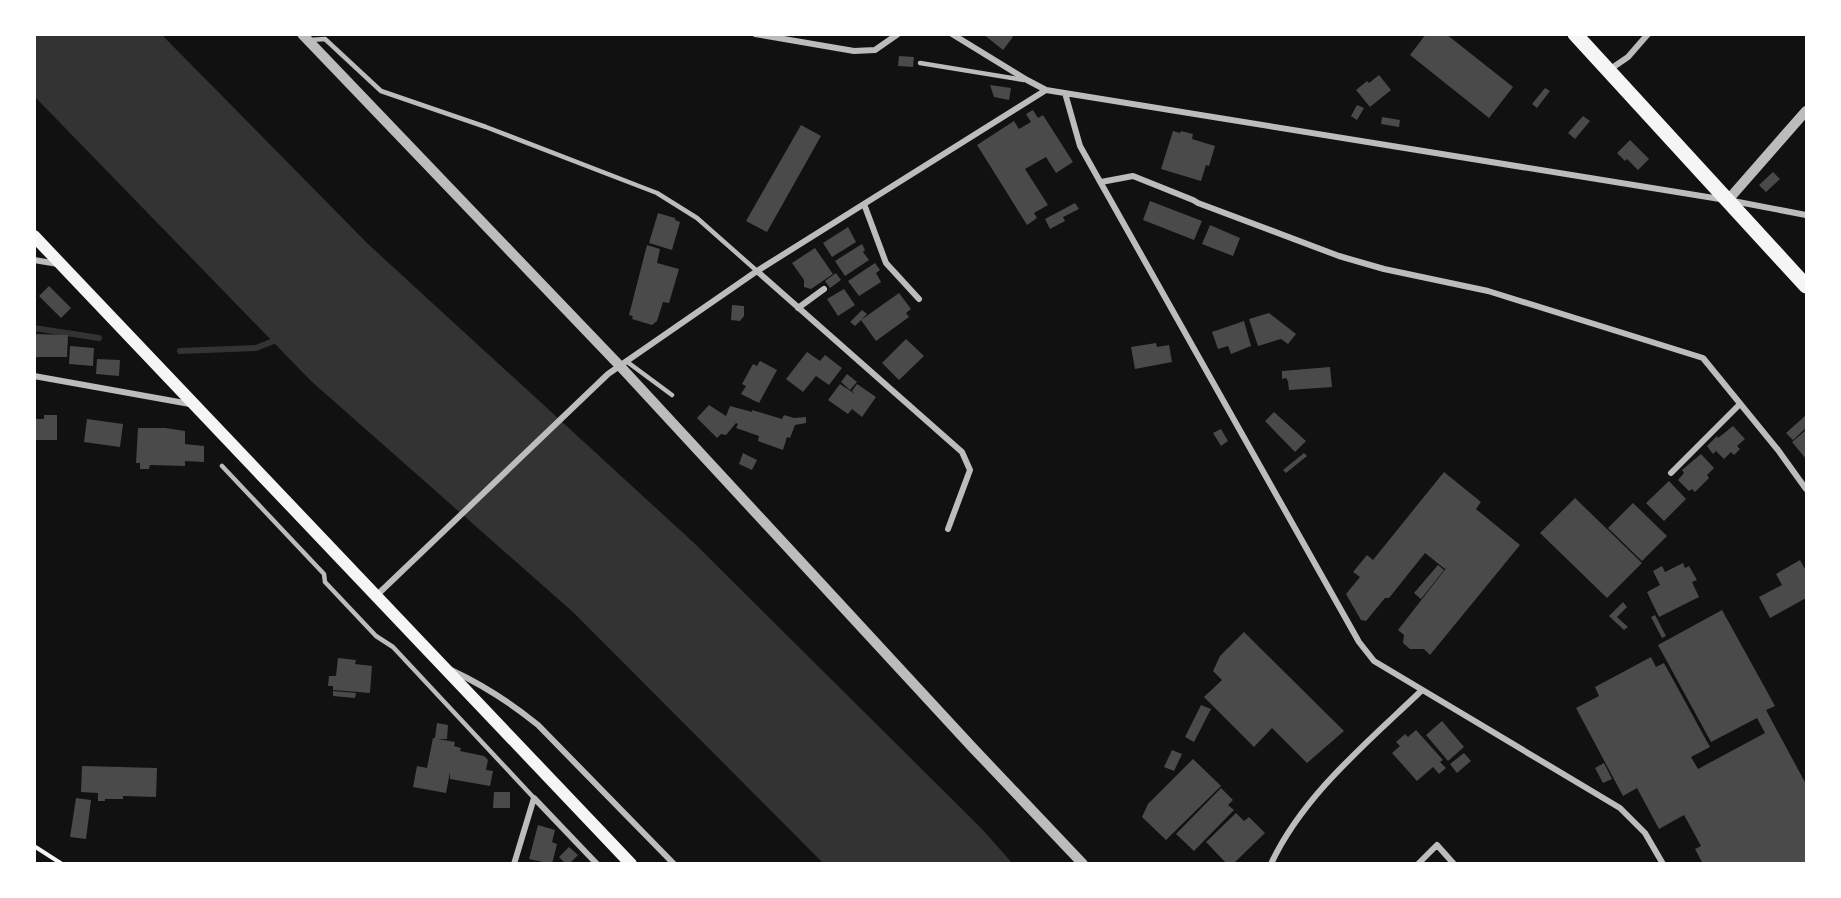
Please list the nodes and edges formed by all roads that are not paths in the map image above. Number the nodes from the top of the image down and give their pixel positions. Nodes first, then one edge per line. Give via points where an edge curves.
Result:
1 (755, 34) edge
2 (898, 34) edge
3 (952, 34) edge
4 (1575, 34) edge
5 (1648, 34) edge
6 (305, 37) edge
7 (920, 63) dead end
8 (1608, 71) junction
9 (1027, 80) junction
10 (1046, 90) junction
11 (1065, 93) junction
12 (1806, 111) edge
13 (1101, 182) junction
14 (1728, 200) junction
15 (864, 204) junction
16 (1806, 215) edge
17 (34, 236) edge
18 (34, 260) edge
19 (62, 264) junction
20 (758, 271) junction
21 (1806, 286) edge
22 (824, 289) dead end
23 (918, 299) dead end
24 (798, 308) junction
25 (623, 363) junction
26 (34, 376) edge
27 (672, 395) dead end
28 (195, 405) junction
29 (1739, 405) junction
30 (222, 466) dead end
31 (1671, 473) dead end
32 (1806, 489) edge
33 (948, 529) dead end
34 (377, 595) junction
35 (446, 667) junction
36 (1421, 691) junction
37 (534, 798) junction
38 (514, 864) edge
39 (597, 864) edge
40 (631, 864) edge
41 (674, 864) edge
42 (1083, 864) edge
43 (1271, 864) edge
44 (1418, 864) edge
45 (1454, 864) edge
46 (1663, 864) edge

1 - 2 street via 854,51 875,50
3 - 9 street
4 - 8 main road
5 - 8 street via 1628,57
6 - 20 lane via 325,39 381,91 657,193 697,218
6 - 25 street
7 - 9 lane
8 - 14 main road
9 - 10 street
10 - 11 street
10 - 15 street
11 - 13 street via 1080,146
11 - 14 street
12 - 14 street
13 - 29 street via 1133,176 1339,256 1488,291 1702,358
13 - 36 street via 1359,642 1374,661
14 - 16 street
14 - 21 main road
15 - 20 street
15 - 23 street via 886,263
17 - 19 main road
18 - 19 street
19 - 28 main road
20 - 24 street
20 - 25 street
22 - 24 street
24 - 33 street via 962,452 970,470
25 - 27 lane
25 - 34 street
25 - 42 street
26 - 28 street
28 - 34 main road
29 - 31 street
29 - 32 street
30 - 37 lane via 324,574 325,582 376,636 393,647
34 - 35 main road
35 - 40 main road
35 - 41 street via 477,682 538,725
36 - 43 street via 1329,779 1280,845
36 - 46 street via 1620,808 1646,833
37 - 38 street
37 - 39 street
44 - 45 street via 1437,845

